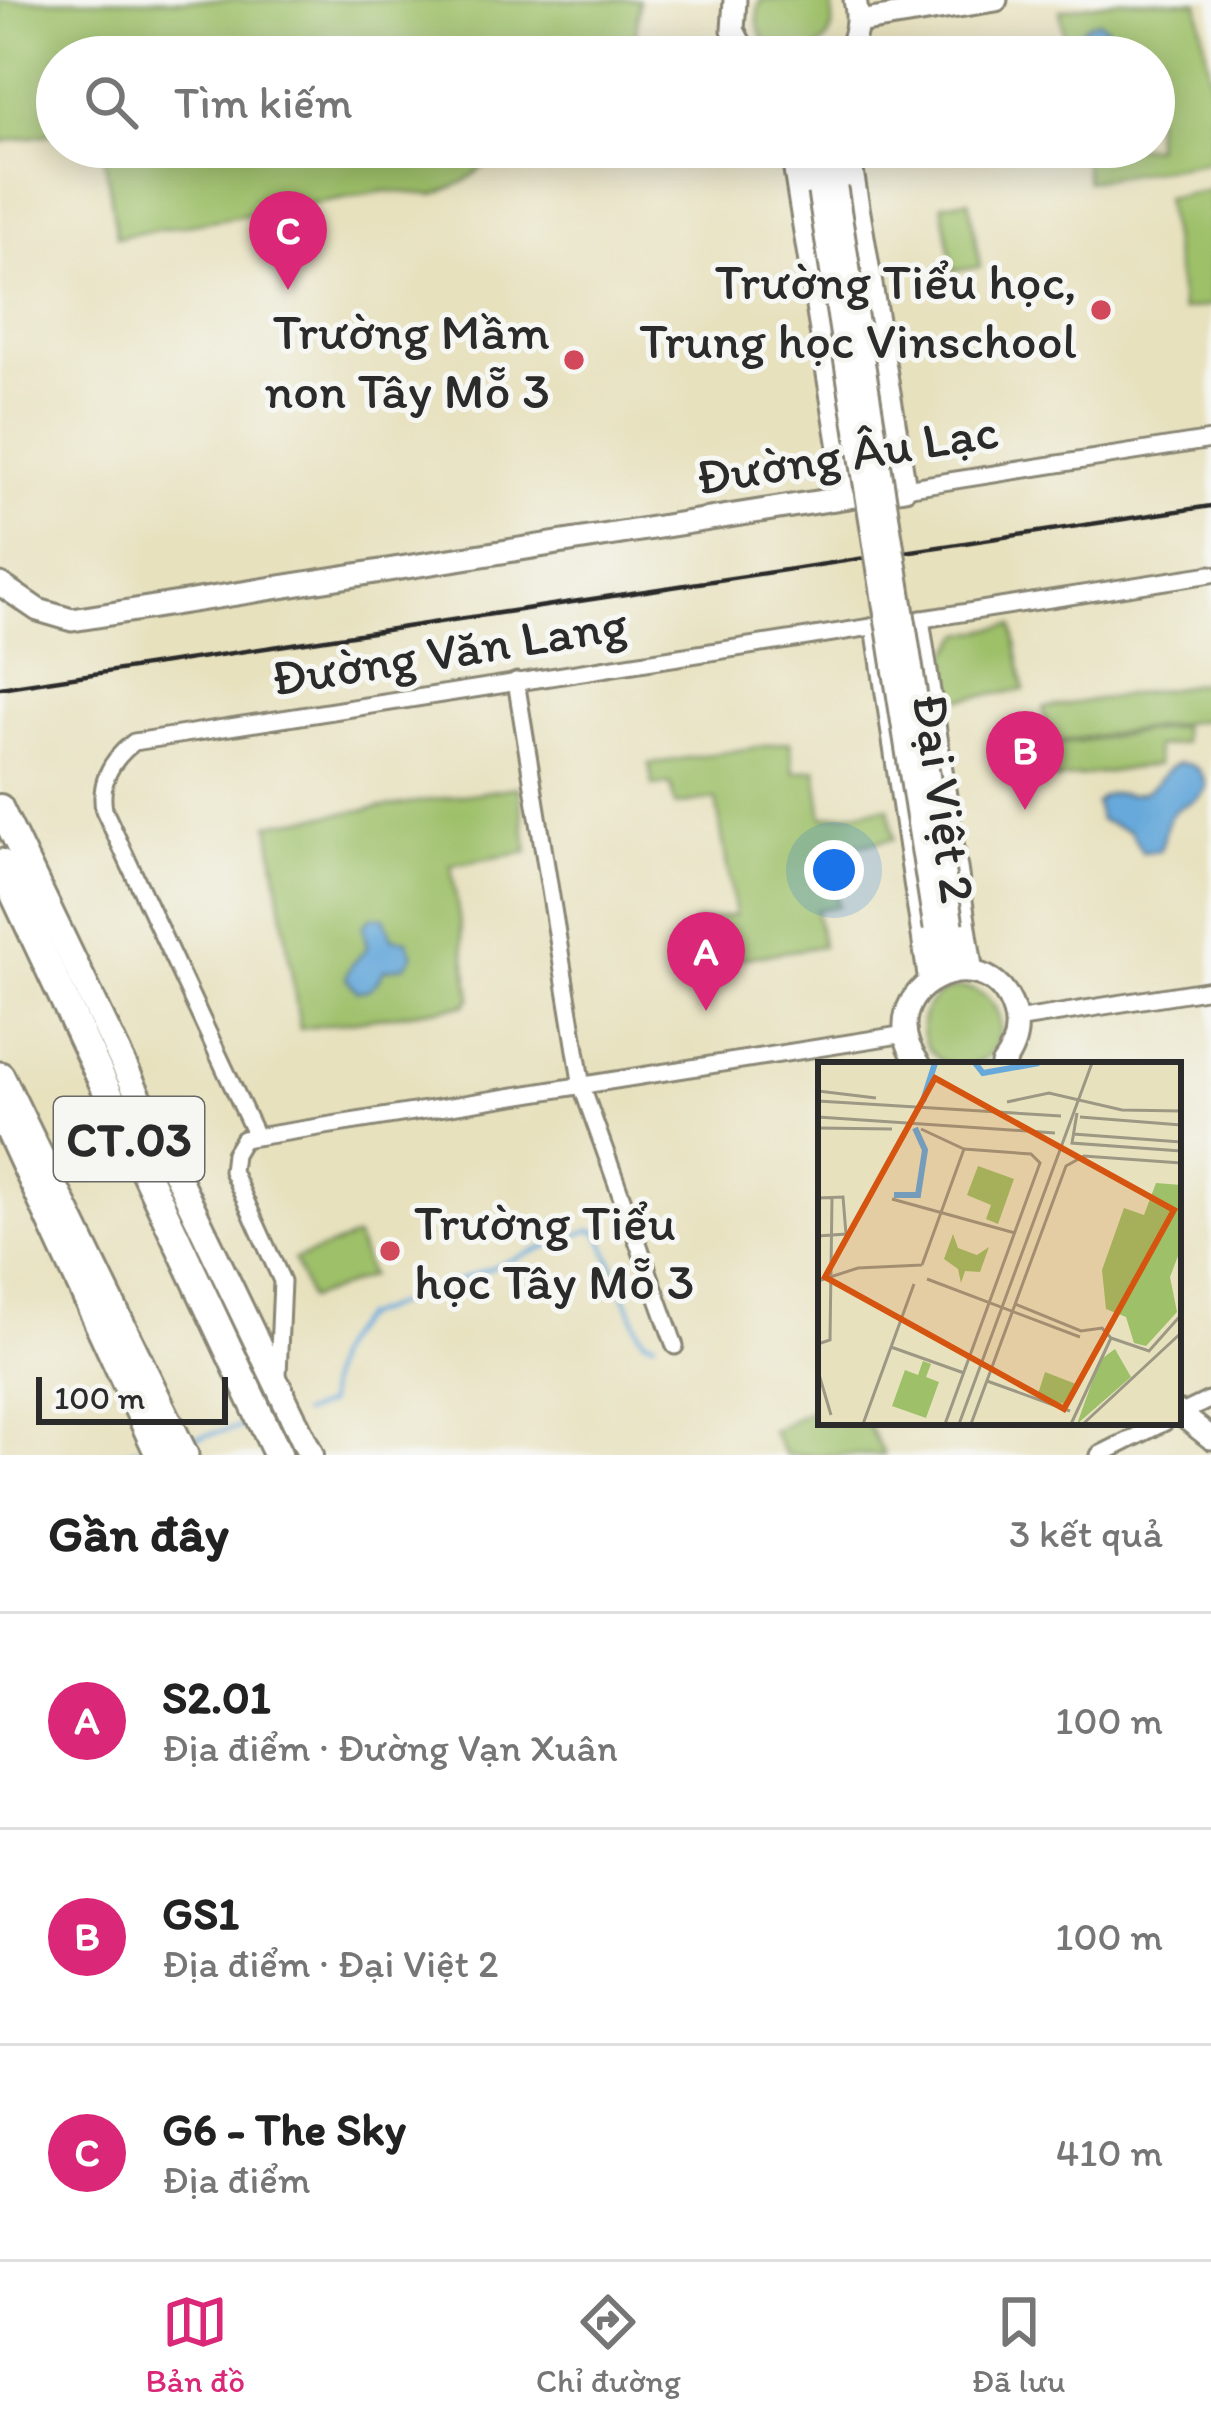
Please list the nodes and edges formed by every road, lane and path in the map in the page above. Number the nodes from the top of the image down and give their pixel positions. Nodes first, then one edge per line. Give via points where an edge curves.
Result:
1 (735, 0) edge
2 (996, 0) edge
3 (856, 11) edge
4 (736, 36) edge
5 (795, 168) edge
6 (819, 168) edge
7 (829, 168) edge
8 (852, 168) edge
9 (828, 190) junction
10 (1211, 440) edge
11 (905, 488) junction
12 (848, 497) junction
13 (1211, 574) edge
14 (0, 584) edge
15 (921, 620) junction
16 (874, 626) junction
17 (516, 681) junction
18 (0, 807) edge
19 (0, 863) edge
20 (951, 975) junction
21 (1211, 989) edge
22 (1016, 1020) junction
23 (906, 1034) junction
24 (919, 1062) edge
25 (1004, 1062) edge
26 (0, 1076) edge
27 (582, 1087) junction
28 (0, 1113) edge
29 (256, 1136) junction
30 (282, 1295) junction
31 (243, 1319) junction
32 (675, 1346) dead end
33 (278, 1391) junction
34 (1211, 1400) edge
35 (1181, 1412) edge
36 (1181, 1417) edge
37 (1155, 1425) edge
38 (1211, 1438) edge
39 (172, 1447) edge
40 (307, 1448) edge
41 (278, 1455) edge
42 (1099, 1455) edge

1 - 4 street
2 - 3 street
5 - 12 street
6 - 9 street
7 - 9 street
8 - 11 street
9 - 20 street, bridge
10 - 11 street, Đường Âu Lạc
11 - 12 street, Đường Âu Lạc
12 - 14 street, Đường Âu Lạc via 73,620 38,610
13 - 15 street, Đường Văn Lang
15 - 16 street, Đường Văn Lang
15 - 20 street, Đại Việt 2
16 - 17 street, Đường Văn Lang
16 - 20 street, Đại Việt 2
17 - 27 street
17 - 29 street, Đường Văn Lang via 139,741 108,771 101,796 110,826
18 - 31 main road
19 - 41 highway, CT.03
20 - 22 street via 1003,990
20 - 23 street via 911,1002
21 - 22 street
22 - 25 street
23 - 24 street
23 - 27 street
26 - 39 highway, CT.03
27 - 29 street
27 - 32 street
28 - 39 main road via 141,1416
29 - 30 street via 238,1145 232,1171
30 - 31 street via 266,1316
30 - 33 street
31 - 33 main road
33 - 40 main road
34 - 35 street
36 - 38 street
37 - 42 street

